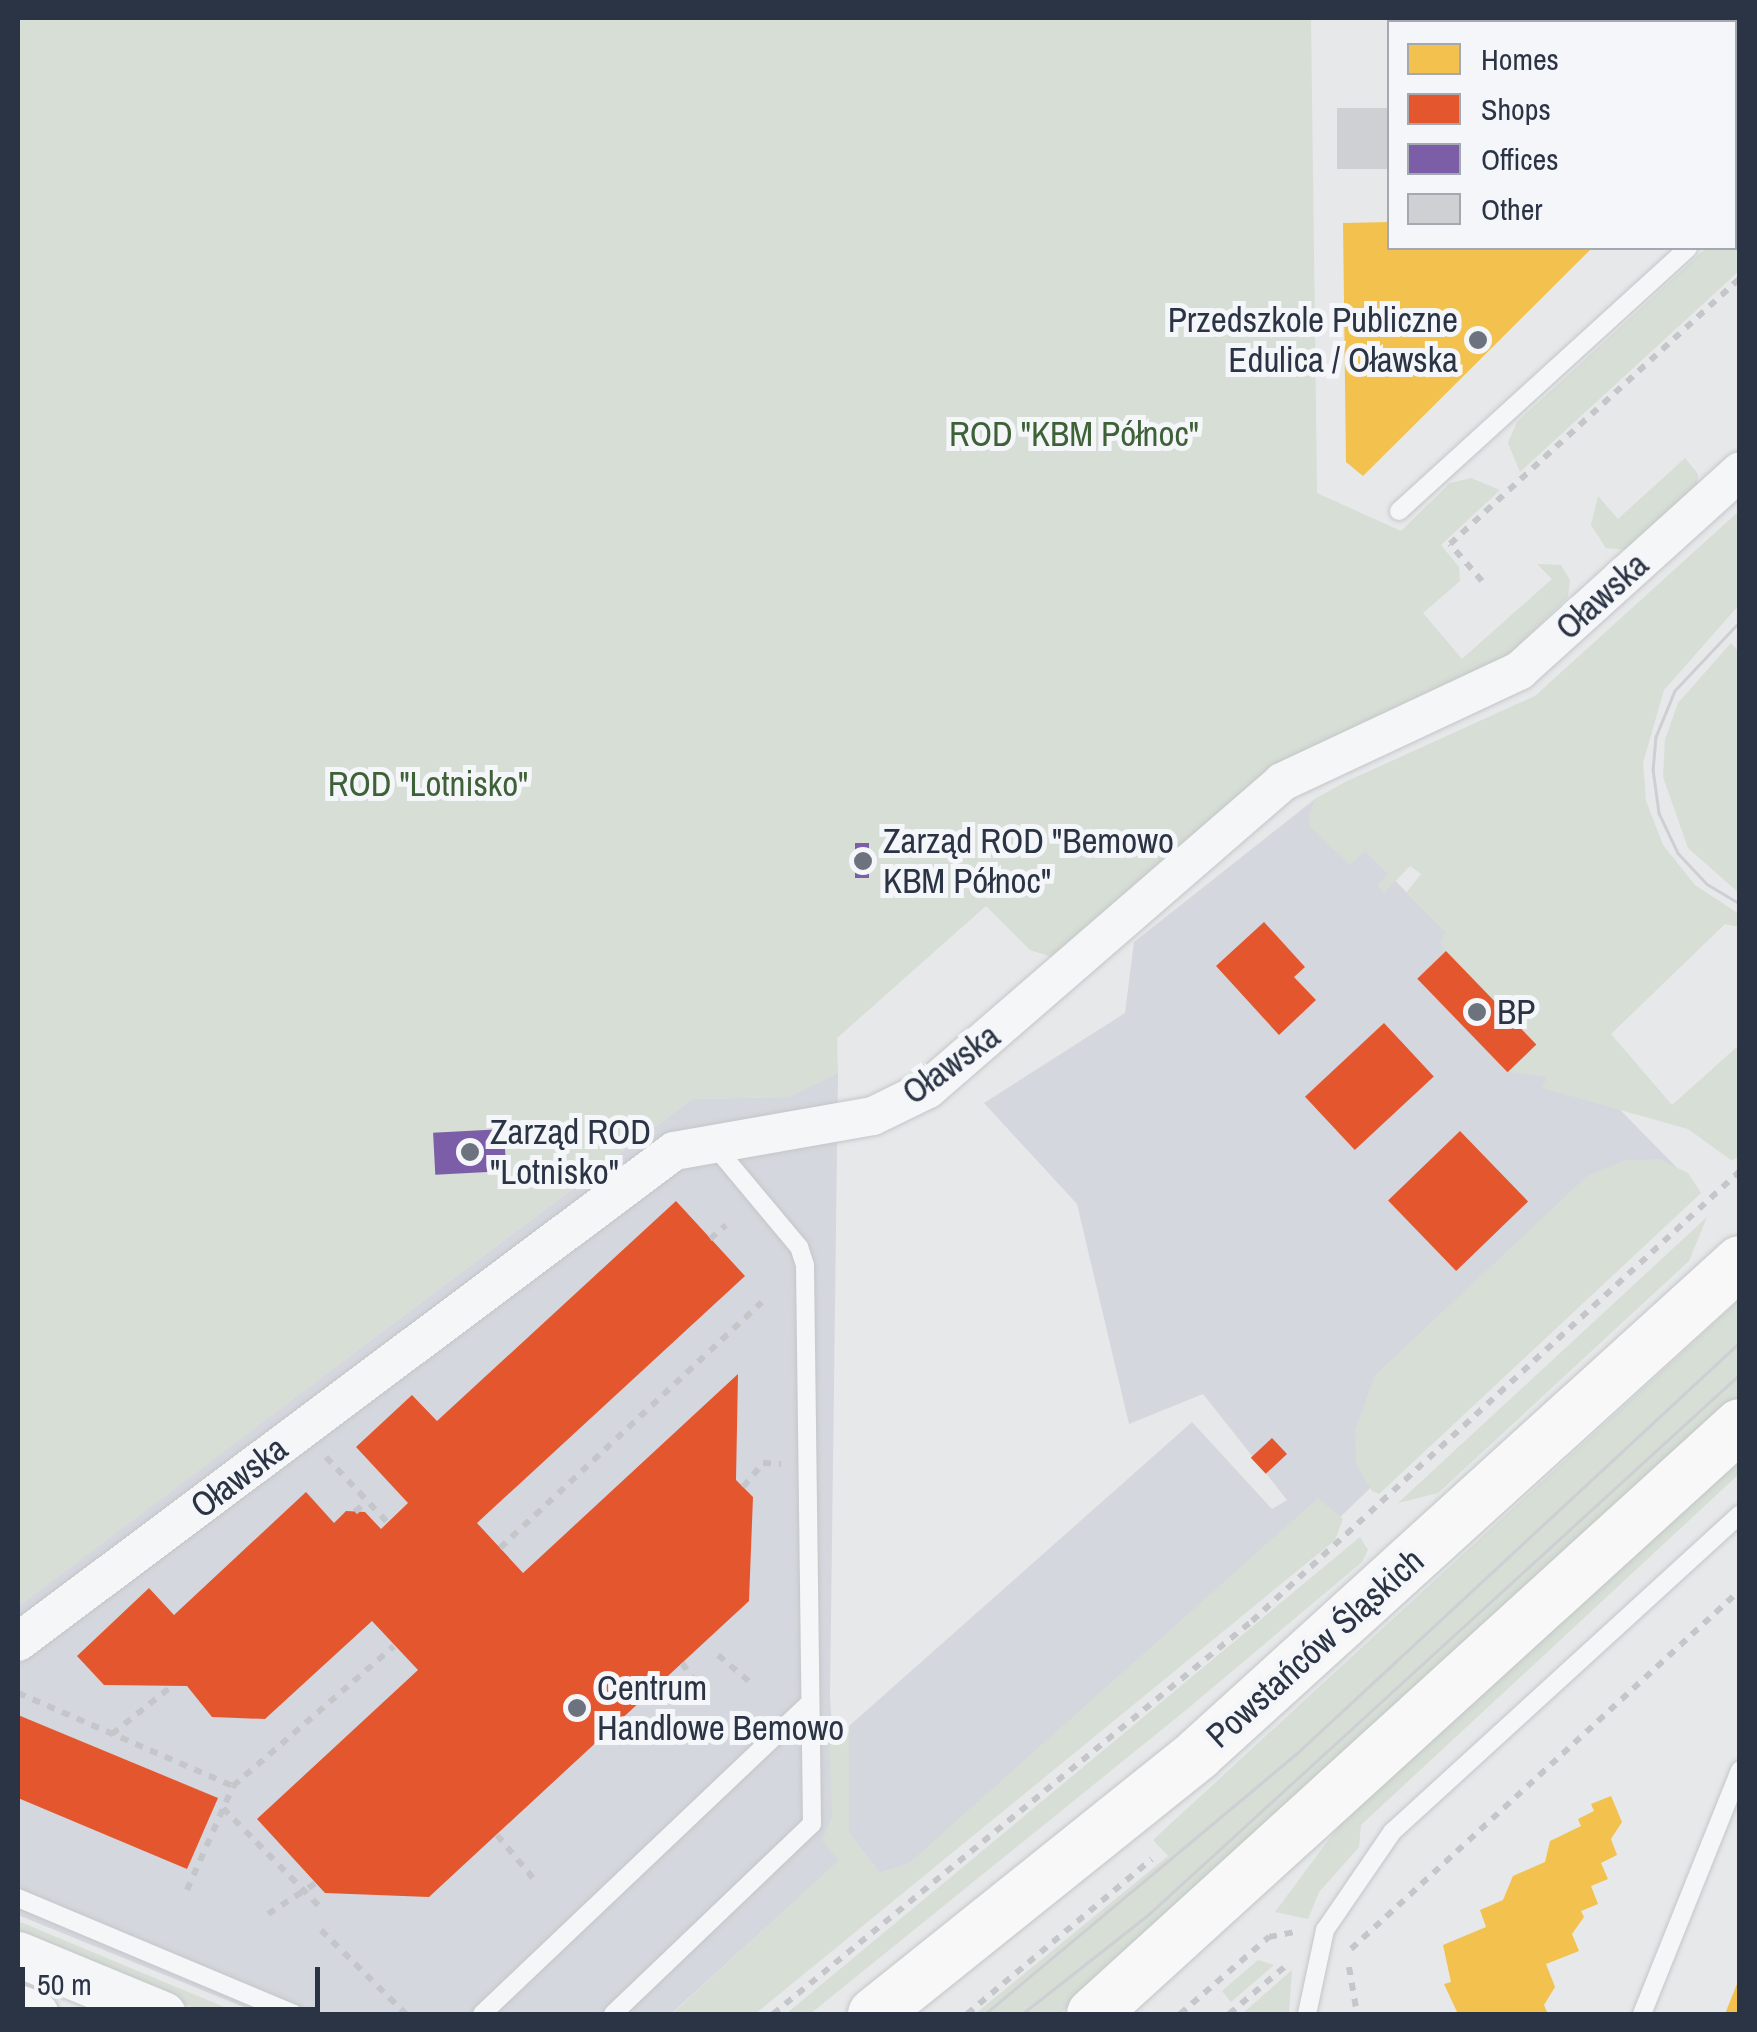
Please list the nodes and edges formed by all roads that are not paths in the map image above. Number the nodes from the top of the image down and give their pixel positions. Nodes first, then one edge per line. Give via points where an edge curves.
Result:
1 (1686, 250) edge
2 (1740, 471) edge
3 (1400, 510) dead end
4 (714, 1144) junction
5 (1740, 1262) edge
6 (1740, 1425) edge
7 (1740, 1514) edge
8 (18, 1642) edge
9 (810, 1704) junction
10 (1740, 1770) edge
11 (18, 1898) edge
12 (18, 1954) edge
13 (18, 2007) edge
14 (36, 2014) edge
15 (162, 2014) edge
16 (294, 2014) edge
17 (482, 2014) edge
18 (614, 2014) edge
19 (874, 2014) edge
20 (1093, 2014) edge
21 (1307, 2014) edge
22 (1642, 2014) edge

1 - 3 lane
2 - 4 street, Oławska via 1519,671 1282,782 928,1090 872,1116
4 - 8 street, Oławska via 674,1151
4 - 9 lane via 805,1265
5 - 19 main road, Powstańców Śląskich via 1198,1754
6 - 20 main road
7 - 21 lane via 1392,1832 1325,1930 1313,1962
9 - 17 lane
9 - 18 lane via 812,1824
10 - 22 lane
11 - 16 lane
12 - 15 street
13 - 14 street

